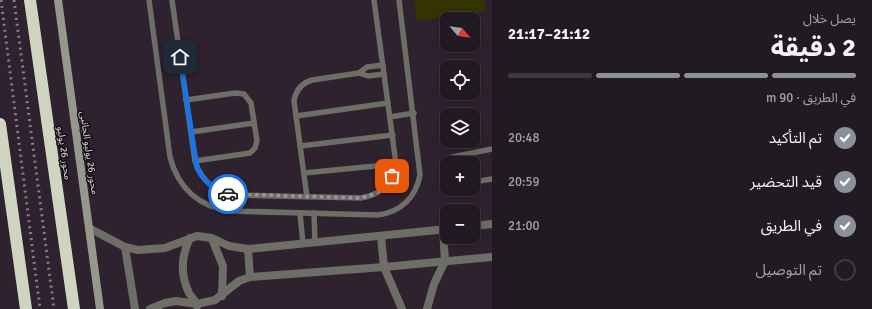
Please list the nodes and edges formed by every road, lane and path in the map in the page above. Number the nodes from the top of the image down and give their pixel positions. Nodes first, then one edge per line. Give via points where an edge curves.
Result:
1 (30, 0) edge
2 (58, 0) edge
3 (149, 0) edge
4 (172, 0) edge
5 (374, 0) edge
6 (399, 0) edge
7 (383, 65) junction
8 (359, 73) junction
9 (384, 74) junction
10 (186, 100) junction
11 (388, 103) junction
12 (414, 113) junction
13 (296, 116) junction
14 (390, 117) junction
15 (254, 123) junction
16 (0, 124) edge
17 (191, 132) junction
18 (393, 135) junction
19 (300, 146) junction
20 (492, 149) edge
21 (457, 156) edge
22 (195, 161) junction
23 (396, 164) junction
24 (304, 173) junction
25 (492, 179) edge
26 (480, 181) edge
27 (307, 197) junction
28 (300, 213) junction
29 (314, 213) junction
30 (492, 224) edge
31 (480, 225) edge
32 (89, 228) junction
33 (440, 230) edge
34 (381, 236) junction
35 (190, 238) junction
36 (212, 238) junction
37 (315, 242) junction
38 (303, 244) junction
39 (445, 244) edge
40 (125, 248) junction
41 (248, 249) junction
42 (492, 256) edge
43 (445, 261) junction
44 (384, 267) junction
45 (250, 277) junction
46 (72, 296) junction
47 (218, 298) junction
48 (197, 306) edge
49 (26, 309) edge
50 (66, 309) edge
51 (74, 309) edge
52 (100, 309) edge
53 (135, 309) edge
54 (150, 309) edge
55 (216, 309) edge
56 (402, 309) edge
57 (427, 309) edge

1 - 46 highway, محور 26 يوليو
2 - 32 main road, محور 26 يوليو الجانبى
3 - 28 lane via 170,157 181,184 187,192 203,203 221,210
4 - 10 lane
5 - 7 lane
6 - 12 lane
7 - 8 lane via 367,67
7 - 9 lane
8 - 9 lane via 368,76
8 - 13 lane via 312,80 303,84 295,96
9 - 11 lane
10 - 15 lane via 241,93 250,101
10 - 17 lane
11 - 13 lane
11 - 14 lane
12 - 14 lane
12 - 29 lane via 420,174 416,190 407,202 394,211 378,215
13 - 19 lane
14 - 18 lane
15 - 17 lane
15 - 22 lane via 257,145 250,153
16 - 49 highway
17 - 22 lane
18 - 19 lane
18 - 23 lane
19 - 24 lane
20 - 21 lane
22 - 27 lane via 206,182 225,194
23 - 24 lane
23 - 27 lane via 389,182 374,195 361,198
24 - 27 lane
25 - 26 lane
28 - 29 lane
28 - 38 lane
29 - 37 lane
30 - 31 street
32 - 40 street
32 - 52 main road, محور 26 يوليو الجانبى
33 - 34 street
34 - 37 street
34 - 44 street
35 - 36 street
35 - 40 street via 152,251
35 - 48 street via 182,260 183,272 185,284
36 - 41 street via 229,246
36 - 47 street via 222,266
37 - 38 street
38 - 41 street
39 - 43 street
40 - 53 street
41 - 45 street
42 - 43 street
43 - 44 street
43 - 57 street via 434,284
44 - 45 street
44 - 56 street
45 - 47 street via 240,281
46 - 50 highway
46 - 51 highway, محور 26 يوليو
47 - 48 street
47 - 55 street
48 - 54 street via 176,301

